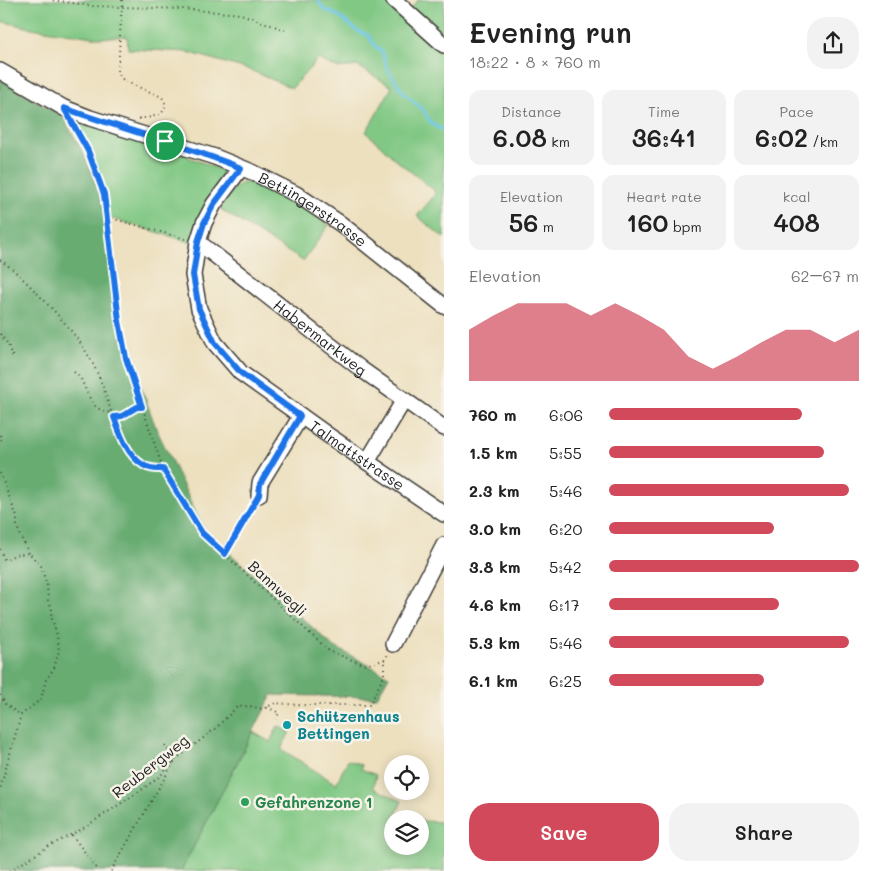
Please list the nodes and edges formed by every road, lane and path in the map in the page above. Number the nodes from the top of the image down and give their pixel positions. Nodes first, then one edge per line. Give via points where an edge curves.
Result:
1 (53, 0) edge
2 (122, 0) edge
3 (394, 0) edge
4 (121, 7) junction
5 (285, 30) dead end
6 (444, 45) edge
7 (0, 71) edge
8 (73, 125) dead end
9 (118, 126) junction
10 (241, 168) junction
11 (107, 217) junction
12 (198, 242) junction
13 (0, 260) edge
14 (444, 306) edge
15 (0, 334) edge
16 (14, 358) dead end
17 (74, 372) dead end
18 (404, 400) junction
19 (142, 407) junction
20 (300, 416) junction
21 (114, 417) junction
22 (444, 428) edge
23 (0, 435) edge
24 (0, 443) edge
25 (367, 462) junction
26 (163, 469) junction
27 (0, 473) edge
28 (260, 489) joint
29 (444, 514) edge
30 (444, 545) edge
31 (0, 549) edge
32 (29, 553) junction
33 (225, 554) junction
34 (393, 644) joint
35 (384, 660) junction
36 (0, 695) edge
37 (267, 707) junction
38 (21, 715) junction
39 (276, 719) dead end
40 (163, 742) dead end
41 (175, 760) junction
42 (0, 789) edge
43 (72, 834) junction
44 (10, 871) edge
45 (99, 871) edge
46 (111, 871) edge

1 - 4 path
2 - 4 path
3 - 6 street
4 - 5 path via 242,14
4 - 9 path via 120,76 124,81 162,97 166,105 162,113
7 - 9 street, Bettingerstrasse via 64,108
8 - 11 path, Bannwegli via 88,151 104,194
9 - 10 street, Bettingerstrasse
10 - 12 street, Talmattstrasse via 214,204
10 - 14 street, Bettingerstrasse via 296,194 341,224
11 - 12 path
11 - 19 path, Bannwegli via 119,321 126,358
12 - 18 street, Habermarkweg
12 - 20 street, Talmattstrasse via 193,275 199,309 215,343 241,373
13 - 21 path via 58,315 78,340 96,369
15 - 16 path
17 - 21 path via 94,405
18 - 22 street, Habermarkweg
18 - 25 street
19 - 21 path
19 - 26 path, Bannwegli
20 - 25 street, Talmattstrasse
20 - 28 street
21 - 26 path via 134,458 144,466
23 - 24 path
25 - 29 street, Talmattstrasse
26 - 33 path, Bannwegli via 202,533
27 - 32 path
28 - 33 path
30 - 34 street
31 - 32 path via 7,560 14,555
32 - 38 path via 41,566 47,586 58,651 41,699
33 - 35 path, Bannwegli via 329,651 365,666
34 - 35 path
35 - 37 path, Reubergweg via 384,676 369,705 275,703
36 - 38 path via 6,705
37 - 39 path via 279,713
37 - 41 path, Reubergweg via 237,708
38 - 42 path
40 - 41 path
41 - 43 path, Reubergweg via 137,793
41 - 46 path
43 - 44 path, Reubergweg
43 - 45 path

